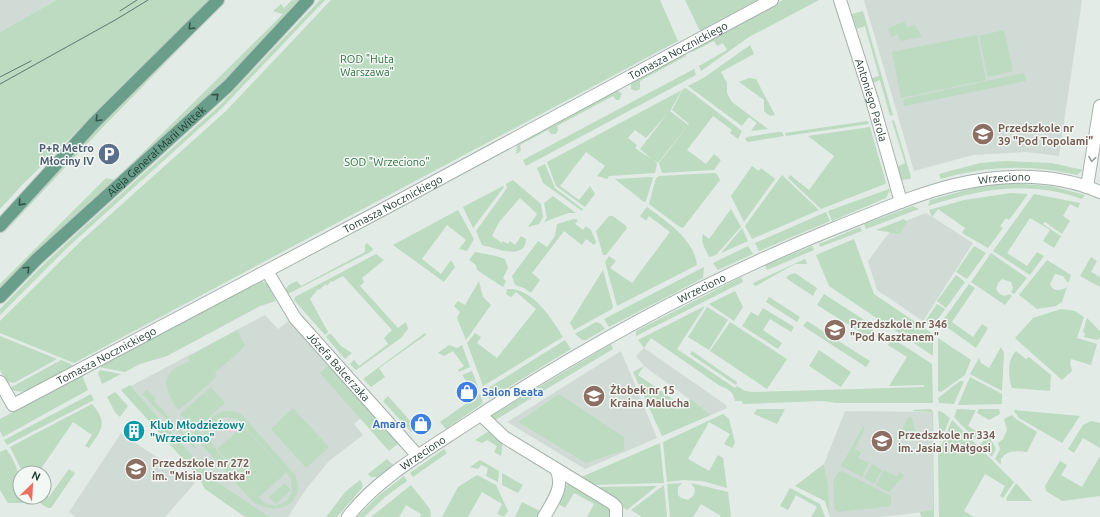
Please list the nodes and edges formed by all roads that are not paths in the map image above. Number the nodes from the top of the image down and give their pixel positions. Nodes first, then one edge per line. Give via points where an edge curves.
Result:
1 (218, 0) edge
2 (308, 0) edge
3 (772, 0) edge
4 (840, 0) edge
5 (1100, 106) edge
6 (1087, 187) junction
7 (1100, 192) edge
8 (901, 202) junction
9 (0, 226) edge
10 (267, 271) junction
11 (0, 297) edge
12 (0, 382) edge
13 (481, 415) junction
14 (418, 456) junction
15 (556, 469) junction
16 (348, 517) edge
17 (544, 517) edge
18 (616, 517) edge

1 -> 9 main road via 95,122
11 -> 2 main road, Aleja Generał Marii Wittek via 37,260 228,86
3 - 10 street, Tomasza Nocznickiego via 378,207
4 - 8 street, Antoniego Parola
5 -> 6 street
6 - 7 street, Wrzeciono
6 - 8 street, Wrzeciono via 1039,177 1006,177 954,185
8 - 13 street, Wrzeciono via 716,280 604,339
10 - 12 street, Tomasza Nocznickiego via 13,405
10 - 14 street, Józefa Balcerzaka via 295,318
13 - 14 street, Wrzeciono
13 - 15 street via 504,437
14 - 16 street, Wrzeciono via 368,496
15 - 17 street via 561,480 560,486
15 - 18 street via 612,503 616,507

